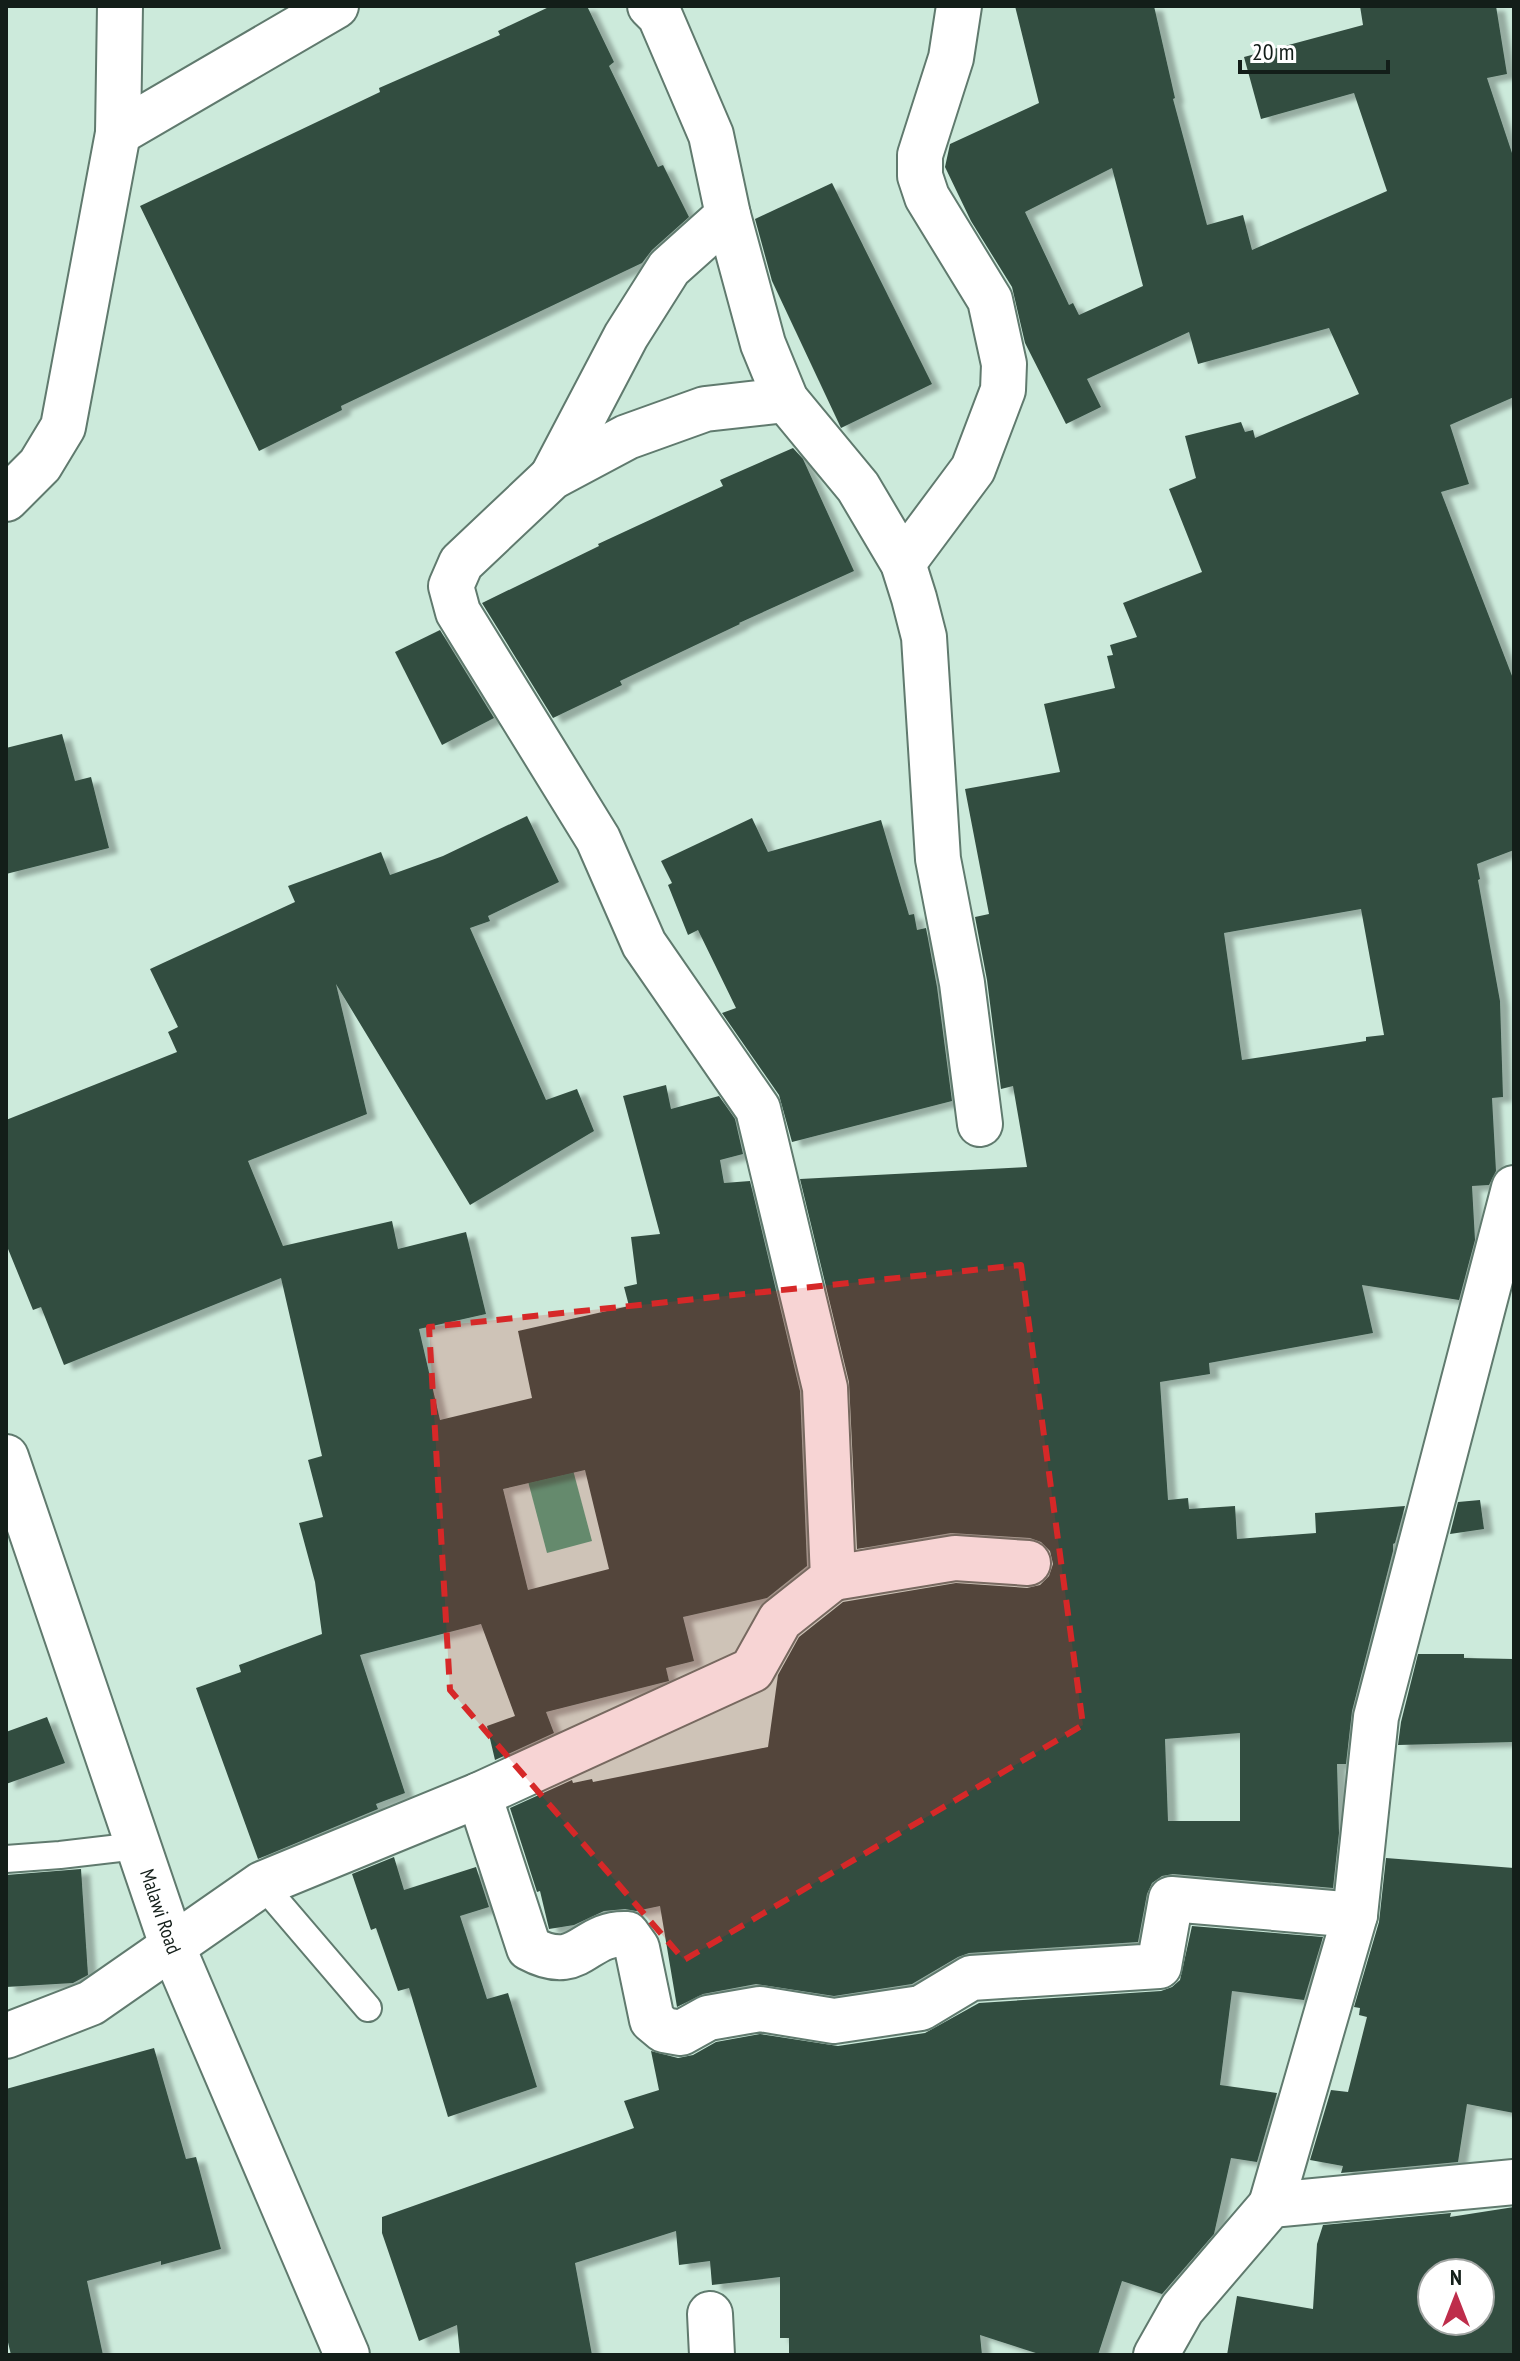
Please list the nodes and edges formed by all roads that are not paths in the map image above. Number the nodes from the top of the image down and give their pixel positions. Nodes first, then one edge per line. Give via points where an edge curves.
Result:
1 (120, 6) edge
2 (336, 6) edge
3 (650, 6) edge
4 (959, 6) edge
5 (118, 133) junction
6 (728, 215) junction
7 (786, 400) junction
8 (552, 477) junction
9 (6, 499) edge
10 (903, 563) junction
11 (980, 1124) dead end
12 (1514, 1188) edge
13 (6, 1457) edge
14 (15, 1515) edge
15 (1028, 1563) dead end
16 (833, 1578) junction
17 (479, 1795) junction
18 (137, 1846) junction
19 (6, 1859) edge
20 (262, 1884) junction
21 (1355, 1915) junction
22 (173, 1948) junction
23 (368, 2008) dead end
24 (6, 2036) edge
25 (1514, 2182) edge
26 (1271, 2205) junction
27 (347, 2355) edge
28 (1156, 2355) edge

1 - 5 street
2 - 5 street
3 - 6 street via 660,16 711,135
4 - 10 street via 951,58 920,155 920,176 927,197 990,300 1004,364 1003,390 973,469
5 - 9 street via 63,427 40,465
6 - 7 street via 763,344
6 - 8 street via 669,268 626,336
7 - 8 street via 705,409 627,437
7 - 10 street via 858,487
8 - 16 street via 461,563 451,586 458,612 598,839 644,944 758,1109 825,1388
10 - 11 street via 924,637 938,859 962,983
12 - 21 street via 1376,1717
13 - 14 street, Malawi Road
14 - 18 street, Malawi Road
15 - 16 street via 955,1558
16 - 17 street via 780,1620 752,1670
17 - 20 street
17 - 21 street via 529,1948 546,1957 567,1958 612,1934 627,1934 637,1948 652,2020 664,2030 681,2033 708,2018 760,2009 834,2021 921,2008 971,1978 1159,1966 1171,1899
18 - 19 lane
18 - 22 street, Malawi Road
20 - 22 street
20 - 23 lane
21 - 26 street
22 - 24 street via 91,2003
22 - 27 street, Malawi Road
25 - 26 street
26 - 28 street via 1182,2309

